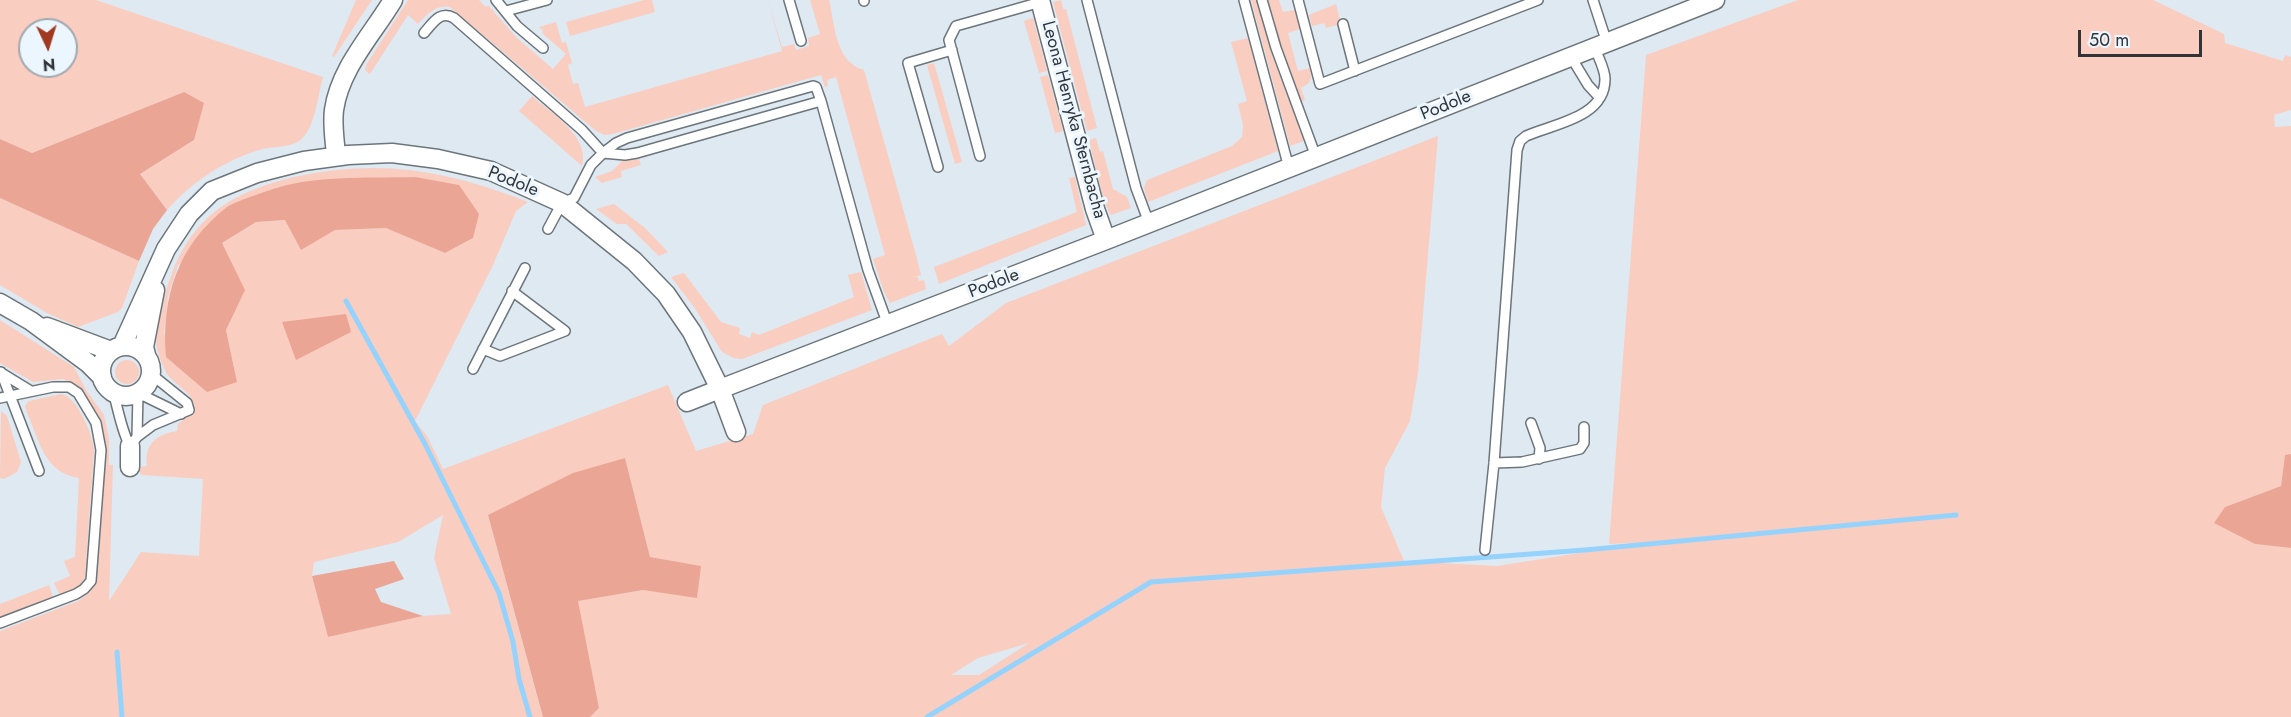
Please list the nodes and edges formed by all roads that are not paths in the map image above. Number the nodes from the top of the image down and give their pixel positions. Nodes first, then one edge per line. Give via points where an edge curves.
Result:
1 (393, 0) edge
2 (496, 0) edge
3 (547, 0) edge
4 (789, 0) edge
5 (1087, 0) edge
6 (1244, 0) edge
7 (1262, 0) edge
8 (1298, 0) edge
9 (1538, 0) edge
10 (1593, 0) edge
11 (1715, 0) edge
12 (1041, 1) edge
13 (506, 11) junction
14 (1343, 24) dead end
15 (424, 33) dead end
16 (801, 41) dead end
17 (1601, 45) junction
18 (543, 48) dead end
19 (951, 50) junction
20 (1571, 57) junction
21 (1355, 71) junction
22 (1599, 97) junction
23 (821, 101) junction
24 (603, 153) junction
25 (336, 156) junction
26 (980, 156) dead end
27 (1316, 157) junction
28 (938, 167) dead end
29 (1289, 168) junction
30 (562, 203) junction
31 (1149, 223) junction
32 (548, 229) dead end
33 (1106, 240) junction
34 (160, 261) junction
35 (525, 268) dead end
36 (512, 291) junction
37 (0, 303) edge
38 (31, 321) junction
39 (888, 325) junction
40 (117, 349) junction
41 (483, 349) junction
42 (146, 355) junction
43 (473, 369) dead end
44 (0, 372) edge
45 (151, 374) junction
46 (102, 377) junction
47 (720, 389) junction
48 (32, 391) junction
49 (112, 392) junction
50 (138, 393) junction
51 (5, 397) edge
52 (687, 402) dead end
53 (181, 414) junction
54 (1531, 423) dead end
55 (1584, 427) dead end
56 (736, 432) dead end
57 (134, 441) junction
58 (1539, 459) junction
59 (1494, 463) junction
60 (130, 467) dead end
61 (39, 471) dead end
62 (1485, 550) dead end
63 (0, 623) edge

1 - 25 street via 341,86 333,117
2 - 13 lane
3 - 13 lane
4 - 16 lane
5 - 31 lane via 1136,188
6 - 29 lane
7 - 27 lane
8 - 21 lane via 1320,84
9 - 21 lane
10 - 17 lane
11 - 17 street, Podole
12 - 19 lane via 956,26 949,40
12 - 33 street, Leona Henryka Sternbacha
13 - 18 lane
14 - 21 lane
15 - 24 lane via 441,15 454,18
17 - 20 street, Podole
17 - 22 lane via 1605,78
19 - 26 lane
19 - 28 lane via 908,63
20 - 22 lane
20 - 27 street, Podole
22 - 59 lane via 1592,108 1526,136 1517,148
23 - 24 lane via 637,153
23 - 24 lane via 813,86 721,117 627,138
23 - 39 lane via 868,270
24 - 30 lane via 591,165 574,198
25 - 30 street, Podole via 392,153 438,159 490,171
25 - 34 street, Podole via 256,173 212,191 189,214
27 - 29 street, Podole
29 - 31 street, Podole
30 - 32 lane
30 - 47 street, Podole via 634,261 666,294 692,332
31 - 33 street, Podole
33 - 39 street, Podole
34 - 40 street
34 - 42 street
35 - 36 lane
36 - 41 lane
36 - 41 lane via 565,331 500,356
37 - 38 street
38 - 40 street
38 - 46 street
39 - 47 street, Podole
40 - 42 street via 135,348
40 - 46 street via 103,362
41 - 43 lane
42 - 45 street
44 - 48 lane
44 - 51 lane
45 - 50 street
45 - 53 lane via 187,404 189,410
46 - 49 street
47 - 52 street
47 - 56 street
48 - 51 lane
48 - 63 lane via 69,387 78,393 96,423 100,450 91,580 76,594
49 - 50 street
49 - 57 lane via 124,437
50 - 53 lane
50 - 57 lane
51 - 61 lane
53 - 57 lane via 153,425
54 - 58 lane via 1540,448
55 - 58 lane via 1580,449
57 - 60 street
58 - 59 lane
59 - 62 lane

